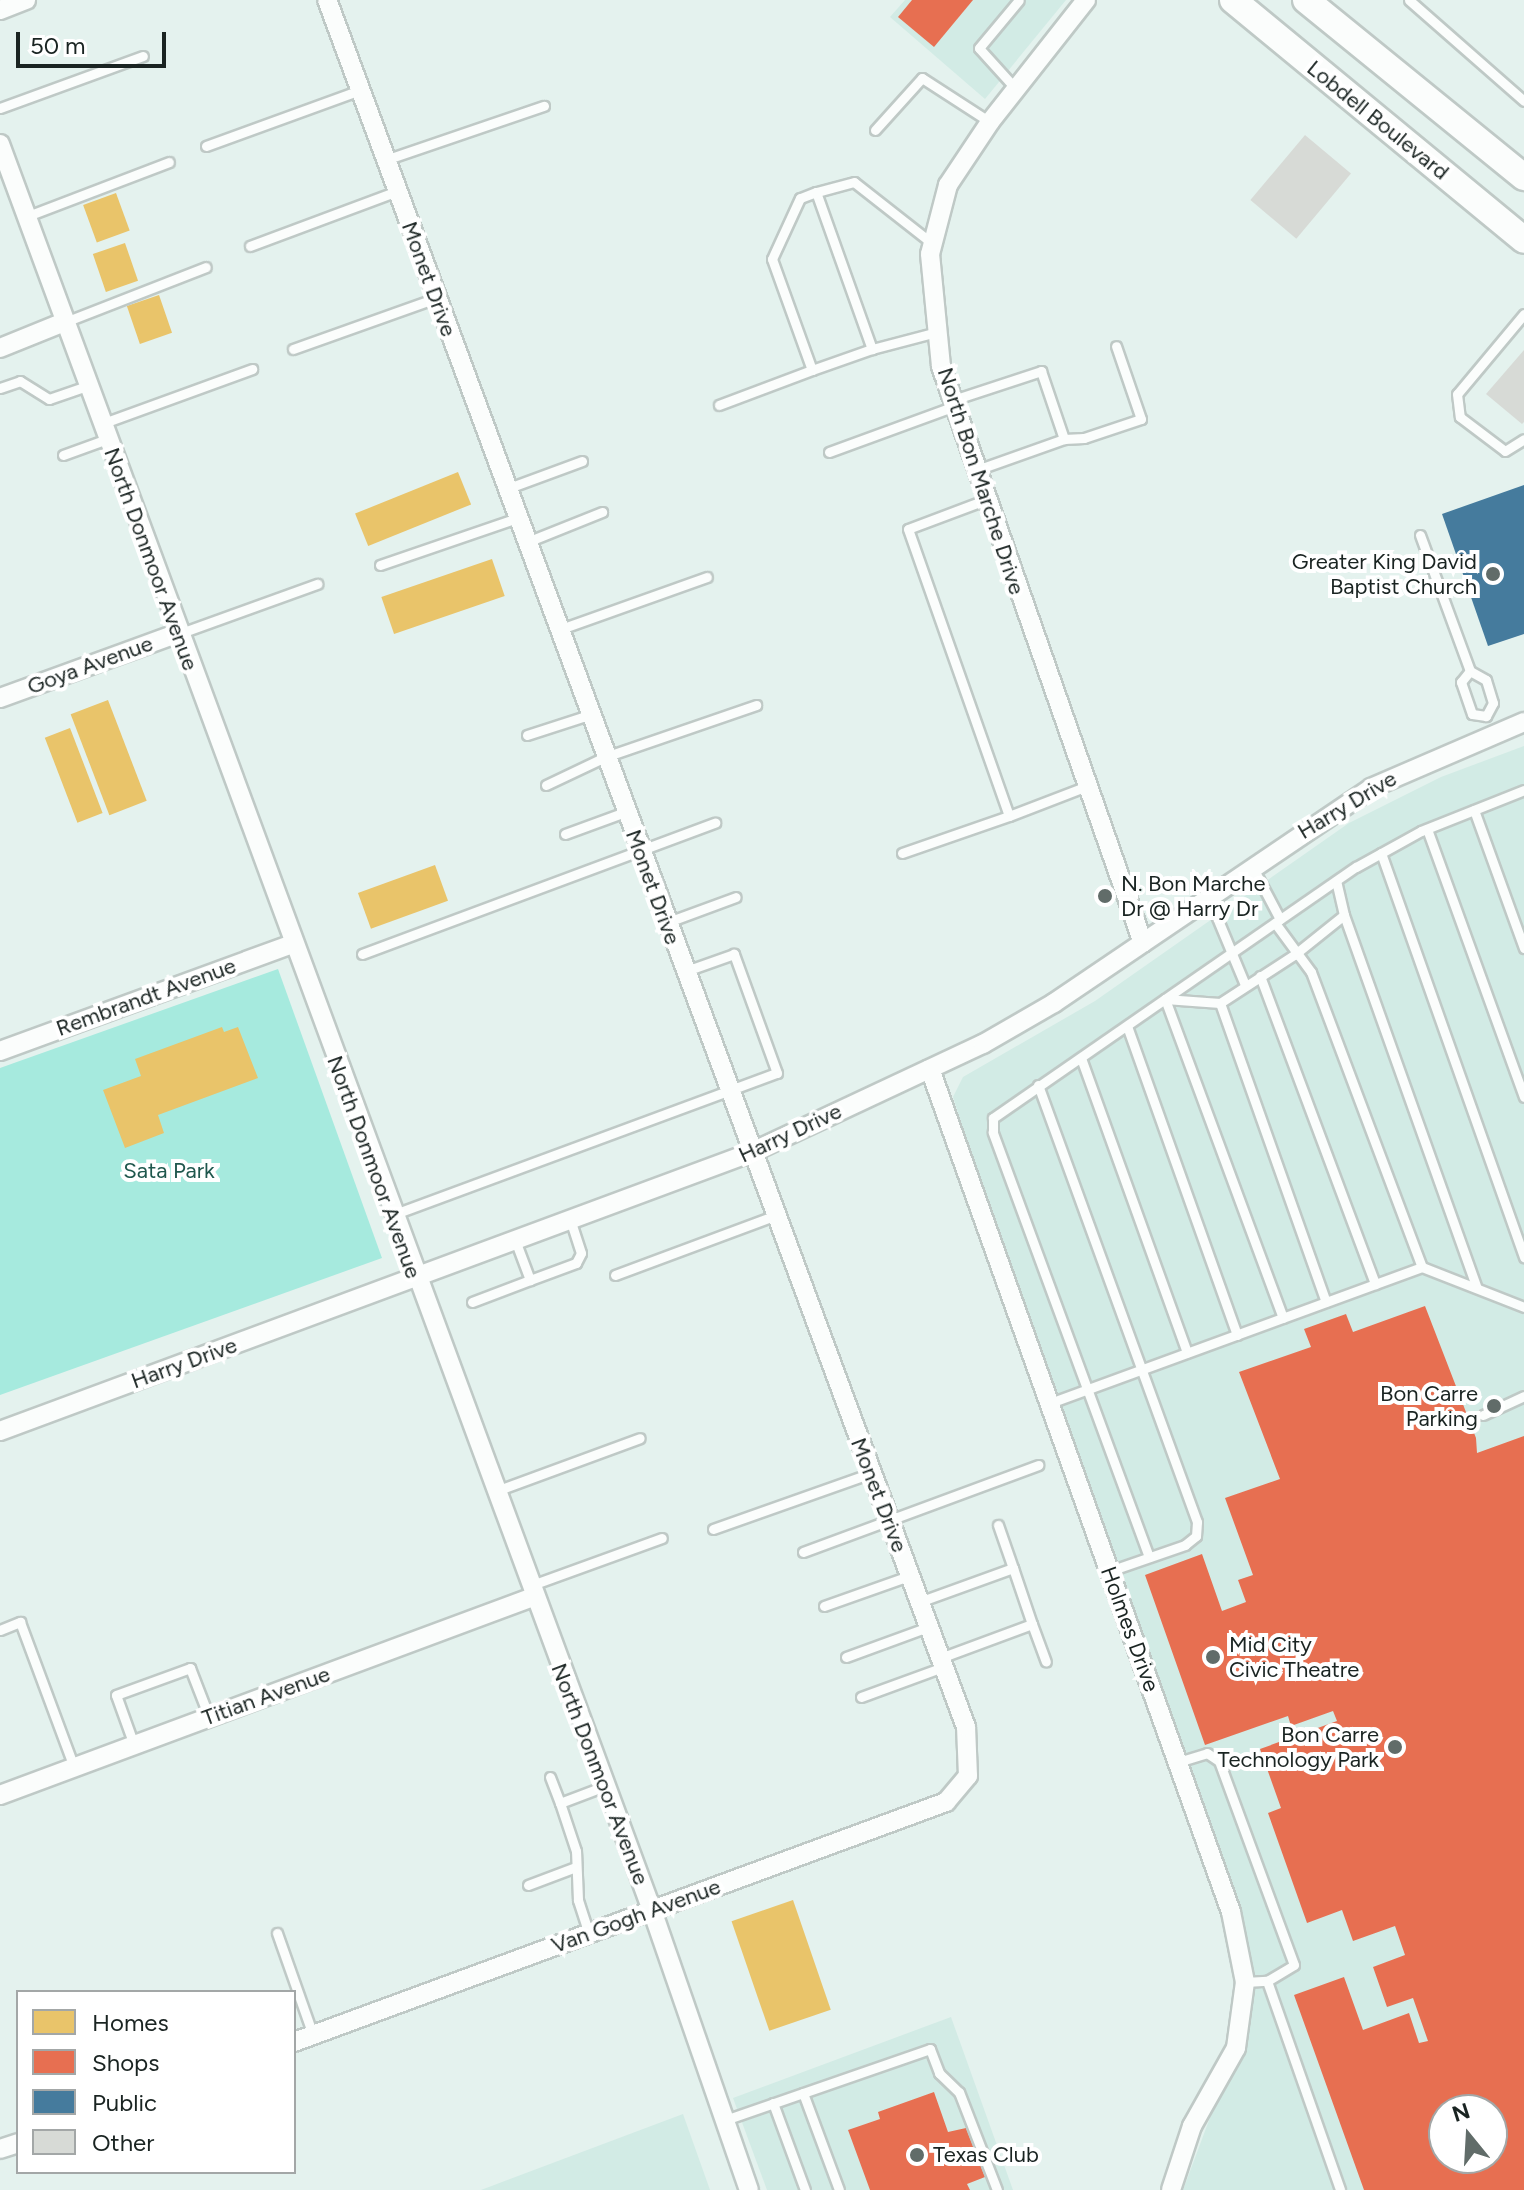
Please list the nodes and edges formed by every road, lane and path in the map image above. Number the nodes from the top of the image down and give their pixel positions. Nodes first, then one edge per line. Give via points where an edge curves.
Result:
1 (26, 0) edge
2 (327, 0) edge
3 (1019, 0) edge
4 (1086, 0) edge
5 (1233, 0) edge
6 (1306, 0) edge
7 (1409, 0) edge
8 (0, 10) edge
9 (143, 56) dead end
10 (1016, 89) junction
11 (360, 90) junction
12 (1524, 101) edge
13 (544, 106) dead end
14 (0, 108) edge
15 (990, 122) junction
16 (875, 130) dead end
17 (0, 144) edge
18 (206, 146) dead end
19 (385, 160) junction
20 (169, 162) dead end
21 (1524, 177) edge
22 (397, 191) junction
23 (816, 192) junction
24 (25, 217) junction
25 (1524, 240) edge
26 (933, 244) junction
27 (250, 246) dead end
28 (206, 267) dead end
29 (436, 298) junction
30 (1524, 314) edge
31 (62, 323) junction
32 (937, 332) junction
33 (1116, 346) dead end
34 (0, 348) edge
35 (293, 349) dead end
36 (872, 349) junction
37 (252, 369) dead end
38 (812, 370) junction
39 (87, 386) junction
40 (0, 388) edge
41 (954, 403) junction
42 (719, 405) dead end
43 (104, 432) junction
44 (1064, 439) junction
45 (1524, 439) edge
46 (829, 452) dead end
47 (63, 455) dead end
48 (582, 461) dead end
49 (974, 472) junction
50 (506, 490) junction
51 (985, 500) junction
52 (602, 512) dead end
53 (517, 518) junction
54 (1420, 535) dead end
55 (526, 543) junction
56 (380, 565) dead end
57 (707, 577) dead end
58 (317, 584) dead end
59 (558, 630) junction
60 (179, 633) junction
61 (1470, 671) junction
62 (0, 698) edge
63 (756, 705) dead end
64 (589, 715) junction
65 (1524, 722) edge
66 (1489, 725) junction
67 (527, 735) dead end
68 (605, 757) junction
69 (546, 785) dead end
70 (1087, 786) junction
71 (1523, 793) edge
72 (1474, 810) junction
73 (625, 812) junction
74 (1009, 816) junction
75 (715, 823) dead end
76 (1427, 829) junction
77 (565, 834) dead end
78 (902, 853) dead end
79 (1381, 853) junction
80 (641, 855) junction
81 (1251, 866) junction
82 (1336, 881) junction
83 (1208, 896) junction
84 (736, 897) dead end
85 (1344, 915) junction
86 (1278, 921) junction
87 (665, 923) junction
88 (1143, 943) junction
89 (292, 944) junction
90 (1524, 948) edge
91 (1231, 953) junction
92 (362, 954) dead end
93 (1294, 955) junction
94 (684, 972) junction
95 (1260, 976) junction
96 (1245, 985) junction
97 (1165, 999) junction
98 (1220, 1003) junction
99 (1127, 1026) junction
100 (0, 1051) edge
101 (1081, 1058) junction
102 (930, 1069) junction
103 (1038, 1085) junction
104 (728, 1092) junction
105 (1524, 1097) edge
106 (750, 1153) junction
107 (391, 1215) junction
108 (774, 1216) junction
109 (570, 1220) junction
110 (515, 1240) junction
111 (1524, 1257) edge
112 (1422, 1267) junction
113 (615, 1275) dead end
114 (415, 1277) junction
115 (530, 1280) junction
116 (1375, 1284) junction
117 (1477, 1288) junction
118 (472, 1302) dead end
119 (1326, 1302) junction
120 (1524, 1307) edge
121 (1283, 1318) junction
122 (1237, 1335) junction
123 (1187, 1353) junction
124 (1140, 1370) junction
125 (1087, 1390) junction
126 (1524, 1396) edge
127 (1050, 1403) junction
128 (1483, 1415) dead end
129 (0, 1431) edge
130 (640, 1438) dead end
131 (1038, 1465) dead end
132 (871, 1473) junction
133 (494, 1492) junction
134 (889, 1521) junction
135 (998, 1525) dead end
136 (713, 1529) dead end
137 (662, 1538) dead end
138 (803, 1552) dead end
139 (1149, 1557) junction
140 (1013, 1568) junction
141 (1110, 1571) junction
142 (909, 1576) junction
143 (531, 1592) junction
144 (919, 1602) junction
145 (824, 1606) dead end
146 (1032, 1624) junction
147 (928, 1627) junction
148 (0, 1630) edge
149 (846, 1657) dead end
150 (1046, 1662) dead end
151 (942, 1663) junction
152 (861, 1697) dead end
153 (209, 1717) junction
154 (134, 1745) junction
155 (1178, 1762) junction
156 (74, 1767) junction
157 (968, 1776) joint
158 (550, 1777) dead end
159 (605, 1786) junction
160 (0, 1795) edge
161 (560, 1803) junction
162 (576, 1867) junction
163 (528, 1885) dead end
164 (652, 1910) junction
165 (277, 1933) dead end
166 (589, 1934) junction
167 (1267, 1981) junction
168 (1245, 1982) junction
169 (313, 2035) junction
170 (296, 2041) edge
171 (803, 2093) junction
172 (773, 2103) junction
173 (725, 2120) junction
174 (749, 2190) edge
175 (805, 2190) edge
176 (839, 2190) edge
177 (997, 2190) edge
178 (1171, 2190) edge
179 (1340, 2190) edge

1 - 8 street
2 - 11 street, Monet Drive
3 - 10 lane via 979,48
4 - 10 street, North Bon Marche Drive
5 - 25 main road, Lobdell Boulevard
6 - 21 main road
7 - 12 lane
9 - 14 lane
10 - 15 street, North Bon Marche Drive
11 - 18 lane
11 - 19 street, Monet Drive
13 - 19 lane
15 - 16 lane via 922,78
15 - 26 street, North Bon Marche Drive via 948,185
17 - 24 street, North Donmoor Avenue
19 - 22 street, Monet Drive
20 - 24 lane
22 - 27 lane
22 - 29 street, Monet Drive
23 - 26 lane via 854,182
23 - 36 lane
23 - 38 lane via 800,198 772,259
24 - 31 street, North Donmoor Avenue
26 - 32 street, North Bon Marche Drive
28 - 31 lane
29 - 35 lane
29 - 50 street, Monet Drive
30 - 45 lane via 1457,394 1460,417 1505,451
31 - 34 street
31 - 39 street, North Donmoor Avenue
32 - 36 lane
32 - 41 street, North Bon Marche Drive via 941,366
33 - 44 lane via 1141,419 1084,438
36 - 38 lane
37 - 43 lane
38 - 42 lane
39 - 40 lane via 49,399 20,381
39 - 43 street, North Donmoor Avenue
41 - 44 lane via 1041,371
41 - 46 lane
41 - 49 street, North Bon Marche Drive
43 - 47 lane
43 - 60 street, North Donmoor Avenue
44 - 49 lane
48 - 50 lane
49 - 51 street, North Bon Marche Drive
50 - 53 street, Monet Drive
51 - 70 street, North Bon Marche Drive
51 - 74 lane via 908,529
52 - 55 lane
53 - 55 street, Monet Drive
53 - 56 lane
54 - 61 lane
55 - 59 street, Monet Drive
57 - 59 lane
58 - 60 lane
59 - 64 street, Monet Drive
60 - 62 street, Goya Avenue
60 - 89 street, North Donmoor Avenue
61 - 66 lane via 1486,680 1493,703
61 - 66 lane via 1461,682 1464,693 1472,714
63 - 68 lane
64 - 67 lane
64 - 68 street, Monet Drive
65 - 66 street, Harry Drive
66 - 81 street, Harry Drive via 1371,788
68 - 69 lane
68 - 73 street, Monet Drive
70 - 74 lane
70 - 88 street, North Bon Marche Drive
71 - 72 lane
72 - 76 lane
72 - 90 lane
73 - 77 lane
73 - 80 street, Monet Drive
74 - 78 lane
75 - 80 lane
76 - 79 lane
76 - 105 lane
79 - 82 lane
79 - 111 lane
80 - 87 street, Monet Drive
80 - 92 lane
81 - 83 street, Harry Drive
81 - 86 lane
82 - 85 lane
82 - 86 lane
83 - 88 street, Harry Drive
83 - 91 lane
84 - 87 lane
85 - 93 lane
85 - 117 lane
86 - 91 lane
86 - 93 lane
87 - 94 street, Monet Drive
88 - 102 street, Harry Drive via 1054,1003
89 - 100 street, Rembrandt Avenue
89 - 107 street, North Donmoor Avenue
91 - 96 lane
91 - 97 lane
93 - 95 lane
93 - 112 lane via 1311,972
94 - 104 street, Monet Drive
94 - 104 lane via 734,954 777,1073
95 - 96 lane
95 - 116 lane
96 - 98 lane
97 - 98 lane
97 - 99 lane
97 - 121 lane
98 - 119 lane
99 - 101 lane
99 - 122 lane
101 - 103 lane
101 - 123 lane
102 - 106 street, Harry Drive
102 - 127 street, Holmes Drive
103 - 124 lane
103 - 125 lane via 993,1118 993,1132
104 - 106 street, Monet Drive
104 - 107 lane
106 - 108 street, Monet Drive
106 - 109 street, Harry Drive
107 - 114 street, North Donmoor Avenue
108 - 113 lane
108 - 132 street, Monet Drive
109 - 110 street, Harry Drive
109 - 115 lane via 581,1253 576,1263
110 - 114 street, Harry Drive
110 - 115 lane
112 - 116 lane
112 - 117 lane
114 - 129 street, Harry Drive
114 - 133 street, North Donmoor Avenue
115 - 118 lane
116 - 119 lane
117 - 120 lane
119 - 121 lane
121 - 122 lane
122 - 123 lane
123 - 124 lane
124 - 125 lane
124 - 139 lane via 1197,1522 1196,1536 1185,1545
125 - 127 lane
125 - 139 lane
126 - 128 lane
127 - 141 street, Holmes Drive
130 - 133 lane
131 - 134 lane
132 - 134 street, Monet Drive
132 - 136 lane
133 - 143 street, North Donmoor Avenue
134 - 138 lane
134 - 142 street, Monet Drive
135 - 140 lane
137 - 143 lane
139 - 141 lane
140 - 144 lane
140 - 146 lane
141 - 155 street, Holmes Drive
142 - 144 street, Monet Drive
142 - 145 lane
143 - 153 street, Titian Avenue
143 - 159 street, North Donmoor Avenue
144 - 147 street, Monet Drive
146 - 150 lane
146 - 151 lane
147 - 149 lane
147 - 151 street, Monet Drive
148 - 156 lane via 20,1622
151 - 152 lane
151 - 157 street, Monet Drive via 966,1727
153 - 154 street, Titian Avenue
153 - 154 lane via 190,1668 116,1695
154 - 156 street, Titian Avenue
155 - 167 lane via 1207,1753 1219,1761 1294,1965
155 - 168 street, Holmes Drive via 1231,1912
156 - 160 street, Titian Avenue
157 - 164 street, Van Gogh Avenue via 946,1802
158 - 161 lane
159 - 161 lane
159 - 164 street, North Donmoor Avenue
161 - 162 lane
162 - 163 lane
162 - 166 lane via 578,1900
164 - 166 street, Van Gogh Avenue
164 - 173 street, North Donmoor Avenue
165 - 169 lane
166 - 169 street, Van Gogh Avenue
167 - 168 lane
167 - 179 lane
168 - 178 street, Holmes Drive via 1236,2048 1192,2126
169 - 170 street, Van Gogh Avenue
171 - 172 lane
171 - 176 lane
171 - 177 lane via 930,2049 939,2073 959,2092
172 - 173 lane
172 - 175 lane
173 - 174 street, North Donmoor Avenue

